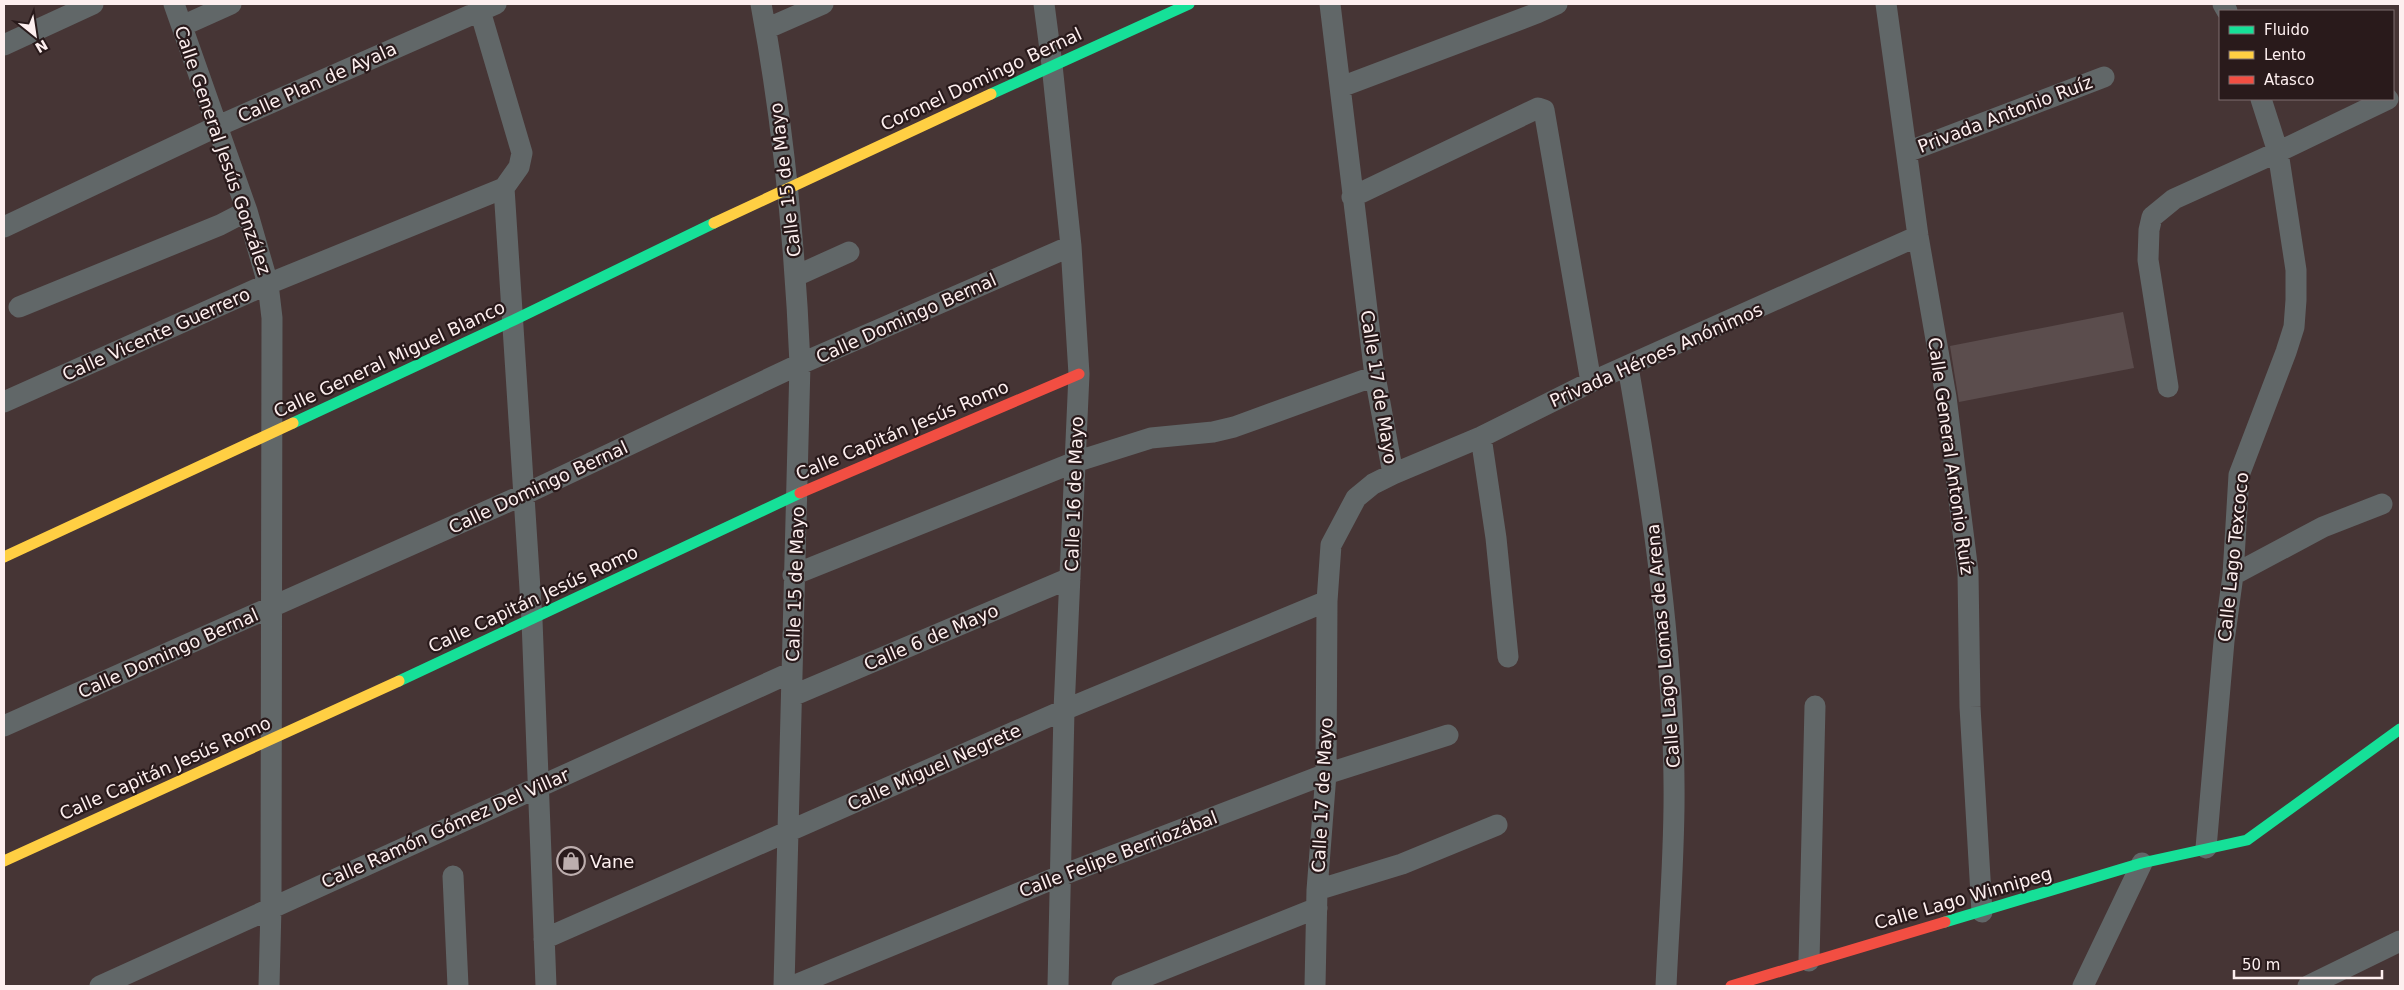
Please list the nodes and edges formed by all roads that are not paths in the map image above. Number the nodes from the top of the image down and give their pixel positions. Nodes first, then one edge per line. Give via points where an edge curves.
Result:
1 (94, 4) edge
2 (174, 4) edge
3 (231, 4) edge
4 (761, 4) edge
5 (823, 4) edge
6 (1044, 4) edge
7 (1190, 4) edge
8 (1330, 4) edge
9 (1557, 4) edge
10 (1886, 4) edge
11 (485, 6) edge
12 (182, 26) junction
13 (766, 29) junction
14 (4, 45) edge
15 (1052, 65) junction
16 (2104, 77) dead end
17 (1341, 87) junction
18 (2261, 100) edge
19 (2386, 100) edge
20 (218, 126) junction
21 (1907, 152) junction
22 (2278, 152) junction
23 (787, 187) junction
24 (504, 188) junction
25 (1352, 197) junction
26 (247, 211) junction
27 (4, 227) edge
28 (1918, 236) junction
29 (1071, 246) junction
30 (850, 252) dead end
31 (796, 276) junction
32 (268, 284) junction
33 (20, 307) dead end
34 (514, 320) junction
35 (800, 364) junction
36 (1628, 367) junction
37 (1079, 374) junction
38 (1375, 376) junction
39 (1592, 382) junction
40 (2168, 387) dead end
41 (4, 402) edge
42 (272, 434) junction
43 (1481, 437) junction
44 (1075, 462) junction
45 (1393, 474) junction
46 (798, 494) junction
47 (523, 495) junction
48 (2382, 504) dead end
49 (4, 557) edge
50 (2233, 575) junction
51 (793, 576) junction
52 (1070, 578) junction
53 (1327, 601) junction
54 (271, 608) junction
55 (532, 620) junction
56 (1508, 657) dead end
57 (792, 672) junction
58 (792, 696) junction
59 (1815, 706) dead end
60 (1064, 710) junction
61 (4, 726) edge
62 (2400, 728) edge
63 (1448, 735) dead end
64 (270, 740) junction
65 (1326, 774) junction
66 (539, 786) junction
67 (1497, 825) dead end
68 (789, 830) junction
69 (2206, 848) junction
70 (4, 860) edge
71 (2142, 863) junction
72 (453, 876) dead end
73 (1060, 876) junction
74 (1317, 899) junction
75 (271, 907) junction
76 (1982, 912) junction
77 (544, 939) junction
78 (2400, 941) edge
79 (1808, 962) junction
80 (100, 986) edge
81 (269, 986) edge
82 (458, 986) edge
83 (546, 986) edge
84 (784, 986) edge
85 (792, 986) edge
86 (1058, 986) edge
87 (1122, 986) edge
88 (1315, 986) edge
89 (1666, 986) edge
90 (1731, 986) edge
91 (2083, 986) edge
92 (2308, 986) edge

1 - 14 street
2 - 12 street, Calle General Jesús González
3 - 12 street
4 - 13 street, Calle 15 de Mayo
5 - 13 street
6 - 15 street, Calle 16 de Mayo
7 - 15 street, Coronel Domingo Bernal
8 - 17 street, Calle 17 de Mayo
9 - 17 street
10 - 21 street, Calle General Antonio Ruíz
11 - 20 street, Calle Plan de Ayala
11 - 24 street via 522,153 517,171
12 - 20 street, Calle General Jesús González
13 - 23 street, Calle 15 de Mayo
15 - 23 street, Coronel Domingo Bernal
15 - 29 street, Calle 16 de Mayo
16 - 21 street, Privada Antonio Ruíz
17 - 25 street, Calle 17 de Mayo
18 - 22 street, Calle Lago Texcoco
19 - 22 street
20 - 26 street, Calle General Jesús González
20 - 27 street, Calle Plan de Ayala
21 - 28 street, Calle General Antonio Ruíz
22 - 40 street via 2174,199 2152,217 2148,230 2148,260
22 - 50 street, Calle Lago Texcoco via 2296,270 2294,327 2240,475
23 - 31 street, Calle 15 de Mayo
23 - 34 street, Calle General Miguel Blanco
24 - 32 street, Calle Vicente Guerrero
24 - 34 street
25 - 38 street, Calle 17 de Mayo
25 - 39 street via 1542,108 1547,113
26 - 32 street, Calle General Jesús González
26 - 33 street
28 - 36 street, Privada Héroes Anónimos
28 - 76 street, Calle General Antonio Ruíz via 1946,397 1968,572 1970,707
29 - 35 street, Calle Domingo Bernal
29 - 37 street, Calle 16 de Mayo
30 - 31 street
31 - 35 street, Calle 15 de Mayo
32 - 41 street, Calle Vicente Guerrero
32 - 42 street, Calle General Jesús González via 272,318
34 - 42 street, Calle General Miguel Blanco
34 - 47 street
35 - 46 street, Calle 15 de Mayo
35 - 47 street, Calle Domingo Bernal
36 - 39 street, Privada Héroes Anónimos
36 - 89 street, Calle Lago Lomas de Arena via 1650,503 1670,682 1674,783
37 - 44 street, Calle 16 de Mayo
37 - 46 street, Calle Capitán Jesús Romo
38 - 44 street via 1234,427 1151,438
38 - 45 street, Calle 17 de Mayo
39 - 43 street, Privada Héroes Anónimos
42 - 49 street, Calle General Miguel Blanco
42 - 54 street, Calle General Jesús González
43 - 45 street, Privada Héroes Anónimos
43 - 56 street via 1496,538
44 - 51 street
44 - 52 street, Calle 16 de Mayo
45 - 53 street, Calle 17 de Mayo via 1356,498 1345,516 1332,545
46 - 51 street, Calle 15 de Mayo
46 - 55 street, Calle Capitán Jesús Romo
47 - 54 street, Calle Domingo Bernal
47 - 55 street
48 - 50 street via 2323,527
50 - 69 street, Calle Lago Texcoco via 2222,659
51 - 57 street, Calle 15 de Mayo
52 - 58 street, Calle 6 de Mayo
52 - 60 street, Calle 16 de Mayo
53 - 60 street, Calle Miguel Negrete
53 - 65 street, Calle 17 de Mayo
54 - 61 street, Calle Domingo Bernal
54 - 64 street, Calle General Jesús González
55 - 64 street, Calle Capitán Jesús Romo
55 - 66 street
57 - 58 street, Calle 15 de Mayo
57 - 66 street, Calle Ramón Gómez Del Villar
58 - 68 street, Calle 15 de Mayo
59 - 79 street
60 - 68 street, Calle Miguel Negrete
60 - 73 street, Calle 16 de Mayo
62 - 69 street, Calle Lago Winnipeg via 2262,831 2239,843
63 - 65 street, Calle Felipe Berriozábal
64 - 70 street, Calle Capitán Jesús Romo
64 - 75 street, Calle General Jesús González
65 - 73 street, Calle Felipe Berriozábal
65 - 74 street, Calle 17 de Mayo
66 - 75 street, Calle Ramón Gómez Del Villar
66 - 77 street
67 - 74 street
68 - 77 street, Calle Miguel Negrete
68 - 84 street, Calle 15 de Mayo
69 - 71 street, Calle Lago Winnipeg
71 - 76 street, Calle Lago Winnipeg
71 - 91 street
72 - 82 street
73 - 85 street, Calle Felipe Berriozábal
73 - 86 street, Calle 16 de Mayo
74 - 87 street
74 - 88 street, Calle 17 de Mayo
75 - 80 street, Calle Ramón Gómez Del Villar
75 - 81 street, Calle General Jesús González
76 - 79 street, Calle Lago Winnipeg
77 - 83 street
78 - 92 street
79 - 90 street, Calle Lago Winnipeg

